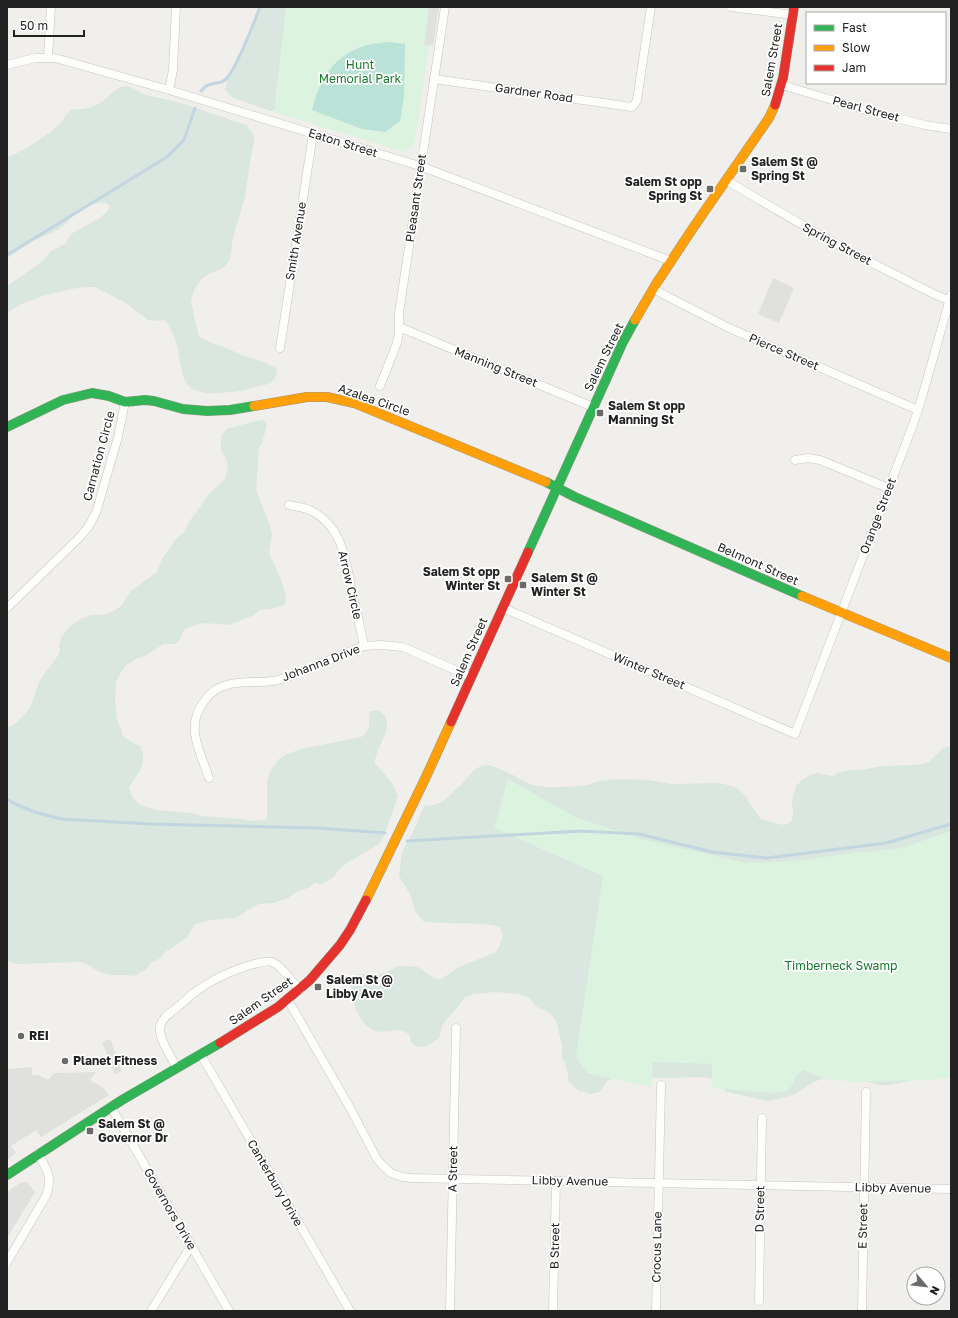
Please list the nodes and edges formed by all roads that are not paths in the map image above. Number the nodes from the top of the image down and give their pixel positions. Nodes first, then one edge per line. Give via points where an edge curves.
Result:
1 (51, 7) edge
2 (176, 7) edge
3 (444, 7) edge
4 (650, 7) edge
5 (731, 7) edge
6 (793, 11) edge
7 (48, 57) junction
8 (7, 65) edge
9 (434, 79) junction
10 (782, 85) junction
11 (169, 90) junction
12 (951, 129) edge
13 (313, 134) junction
14 (420, 166) junction
15 (726, 180) junction
16 (670, 261) junction
17 (653, 289) junction
18 (950, 299) edge
19 (399, 328) junction
20 (280, 348) dead end
21 (380, 386) dead end
22 (125, 402) junction
23 (593, 407) junction
24 (918, 410) junction
25 (7, 427) edge
26 (795, 460) dead end
27 (557, 487) junction
28 (888, 488) junction
29 (289, 505) dead end
30 (7, 608) edge
31 (503, 608) junction
32 (841, 613) junction
33 (364, 646) junction
34 (951, 658) edge
35 (471, 677) junction
36 (795, 734) joint
37 (209, 778) dead end
38 (300, 990) junction
39 (288, 1000) junction
40 (456, 1028) dead end
41 (201, 1055) junction
42 (177, 1068) junction
43 (660, 1086) dead end
44 (866, 1092) dead end
45 (111, 1107) junction
46 (762, 1118) dead end
47 (38, 1154) junction
48 (7, 1175) edge
49 (453, 1178) junction
50 (556, 1181) junction
51 (659, 1183) junction
52 (761, 1185) junction
53 (864, 1187) junction
54 (951, 1189) edge
55 (191, 1246) junction
56 (7, 1262) edge
57 (759, 1301) dead end
58 (151, 1311) edge
59 (229, 1311) edge
60 (350, 1311) edge
61 (450, 1311) edge
62 (554, 1311) edge
63 (656, 1311) edge
64 (862, 1311) edge

1 - 7 street
2 - 11 street via 173,70
3 - 9 street, Pleasant Street
4 - 9 street, Gardner Road via 637,100 635,105 630,107
5 - 6 street
6 - 10 main road, Salem Street
7 - 8 street, Eaton Street
7 - 11 street, Eaton Street
9 - 14 street, Pleasant Street
10 - 12 street, Pearl Street via 872,112
10 - 15 main road, Salem Street via 779,99 769,118
11 - 13 street, Eaton Street
13 - 14 street, Eaton Street
13 - 20 street, Smith Avenue
14 - 16 street, Eaton Street
14 - 19 street, Pleasant Street
15 - 16 main road, Salem Street
15 - 18 street, Spring Street via 827,240 912,283
16 - 17 main road, Salem Street
17 - 23 main road, Salem Street via 623,342
17 - 24 street, Pierce Street via 729,328
18 - 24 street, Orange Street
19 - 21 street, Pleasant Street via 399,338
19 - 23 street, Manning Street
22 - 25 main road, Carnation Circle via 99,393 83,394 63,400
22 - 27 main road, Azalea Circle via 145,400 183,409 207,411 230,410 307,397 338,399 369,409
22 - 30 street, Carnation Circle via 118,437 92,520 81,536
23 - 27 main road, Salem Street
24 - 28 street, Orange Street
26 - 28 street via 820,460
27 - 31 main road, Salem Street
27 - 32 main road, Belmont Street
28 - 32 street, Orange Street
29 - 33 street, Arrow Circle via 314,512 333,529 338,538 344,554
31 - 35 main road, Salem Street
31 - 36 street, Winter Street
32 - 34 main road, Belmont Street
32 - 36 street, Orange Street
33 - 35 street, Johanna Drive via 403,647
33 - 37 street, Johanna Drive via 286,678 262,683 227,684 212,693 199,709 194,724 196,741
35 - 38 main road, Salem Street via 360,913 338,949
38 - 39 main road, Salem Street
38 - 42 street via 277,965 269,961 234,970 192,993 162,1021 160,1026 164,1044
39 - 41 main road, Salem Street
39 - 49 street, Libby Avenue via 349,1106 376,1159 392,1173 403,1177
40 - 49 street, A Street
41 - 42 main road, Salem Street
41 - 60 street, Canterbury Drive
42 - 45 main road, Salem Street
43 - 51 street, Crocus Lane
44 - 53 street, E Street
45 - 47 main road, Salem Street
45 - 55 street, Governors Drive
46 - 52 street, D Street
47 - 48 main road, Salem Street
47 - 56 street via 48,1170 46,1196
49 - 50 street, Libby Avenue
49 - 61 street, A Street
50 - 51 street, Libby Avenue
50 - 62 street, B Street
51 - 52 street, Libby Avenue
51 - 63 street, Crocus Lane
52 - 53 street, Libby Avenue
52 - 57 street, D Street
53 - 54 street, Libby Avenue
53 - 64 street, E Street
55 - 58 street
55 - 59 street, Governors Drive

